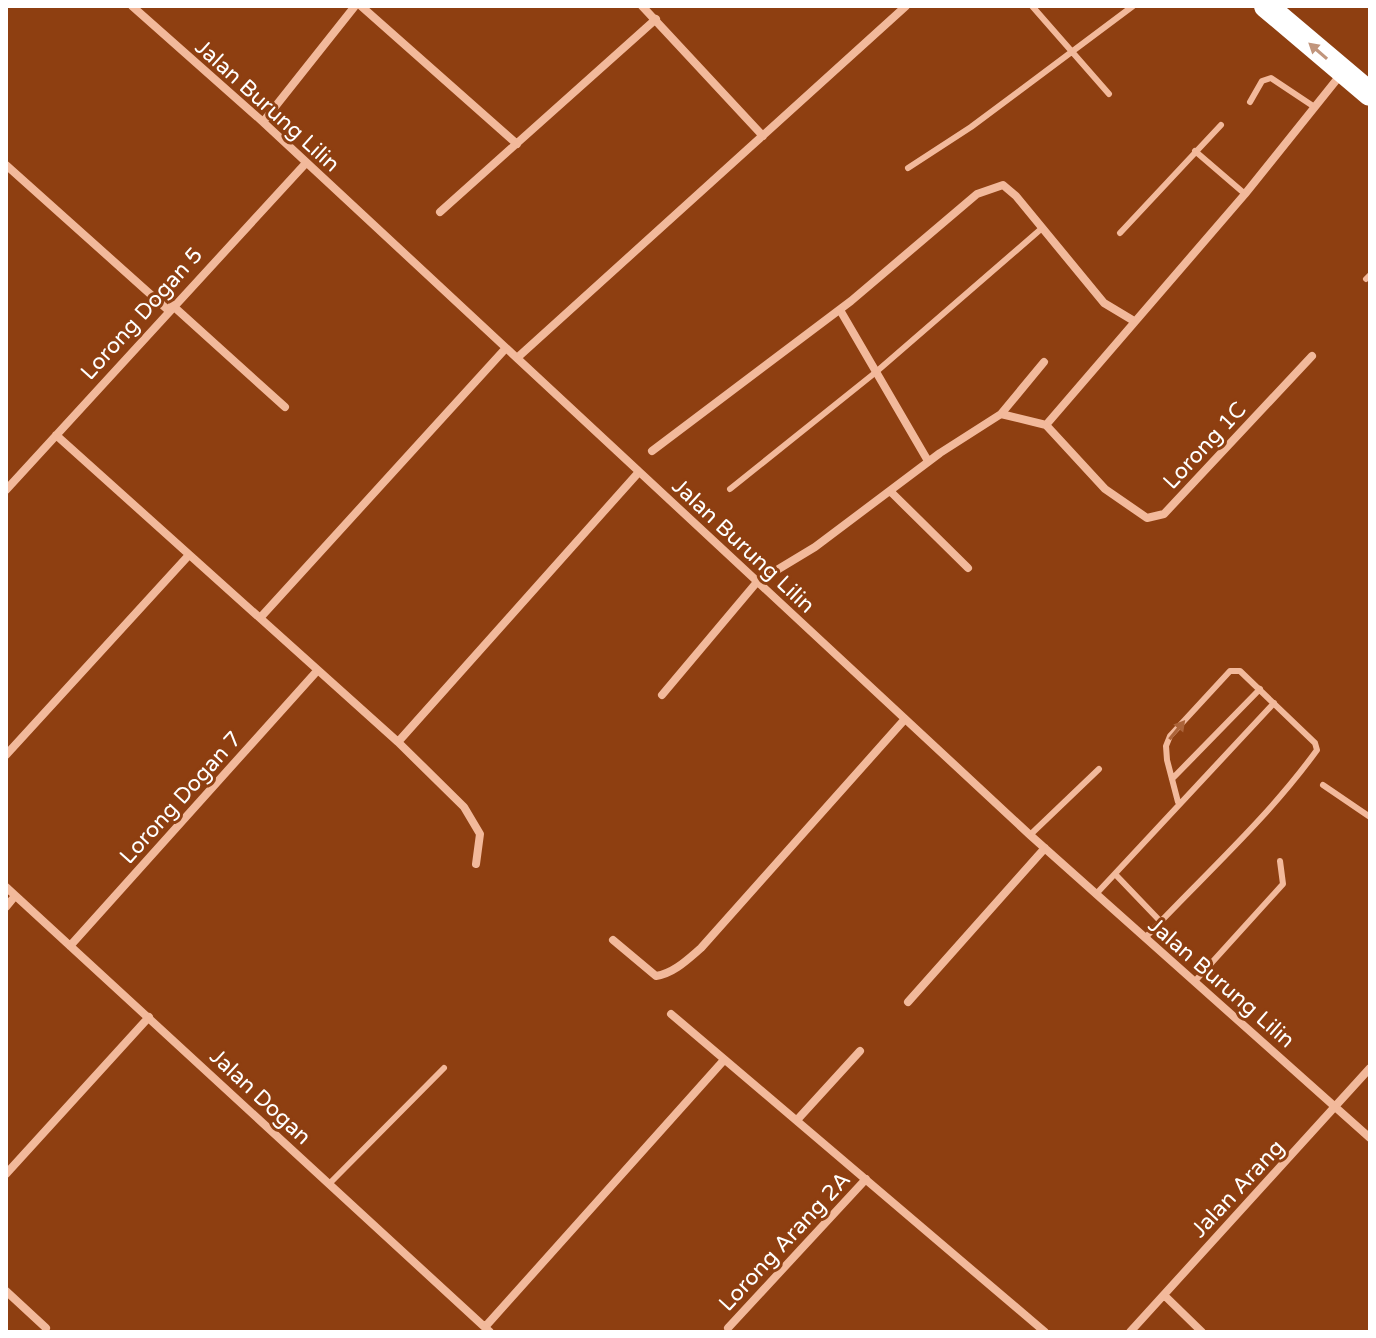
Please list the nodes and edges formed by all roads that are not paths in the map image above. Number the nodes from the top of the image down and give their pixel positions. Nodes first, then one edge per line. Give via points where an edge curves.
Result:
1 (132, 6) edge
2 (355, 6) edge
3 (361, 6) edge
4 (642, 6) edge
5 (906, 6) edge
6 (1032, 6) edge
7 (1133, 6) edge
8 (1266, 6) edge
9 (656, 19) junction
10 (1073, 52) junction
11 (1343, 72) junction
12 (1109, 94) dead end
13 (1370, 94) edge
14 (1250, 102) dead end
15 (1313, 106) junction
16 (263, 122) junction
17 (1221, 125) dead end
18 (763, 136) junction
19 (517, 144) junction
20 (1195, 151) junction
21 (306, 163) junction
22 (6, 165) edge
23 (908, 168) dead end
24 (1245, 194) junction
25 (440, 212) dead end
26 (1041, 229) junction
27 (1120, 233) dead end
28 (170, 307) junction
29 (840, 310) junction
30 (1134, 321) junction
31 (506, 348) junction
32 (1312, 356) dead end
33 (517, 358) junction
34 (1044, 362) dead end
35 (876, 372) junction
36 (285, 407) dead end
37 (1001, 414) junction
38 (1046, 425) junction
39 (56, 435) junction
40 (652, 451) dead end
41 (928, 461) junction
42 (638, 473) junction
43 (730, 489) dead end
44 (6, 490) edge
45 (891, 492) junction
46 (189, 555) junction
47 (968, 568) dead end
48 (757, 582) junction
49 (260, 618) junction
50 (317, 671) junction
51 (1260, 689) junction
52 (662, 695) dead end
53 (1274, 703) junction
54 (905, 719) junction
55 (398, 742) junction
56 (6, 755) edge
57 (1099, 769) dead end
58 (1172, 779) junction
59 (1323, 785) dead end
60 (1178, 802) junction
61 (1370, 817) edge
62 (1030, 835) junction
63 (1045, 848) junction
64 (1280, 861) dead end
65 (476, 864) dead end
66 (1115, 874) junction
67 (6, 887) edge
68 (1097, 893) junction
69 (15, 896) junction
70 (6, 907) edge
71 (1161, 922) junction
72 (1145, 938) junction
73 (613, 940) dead end
74 (70, 946) junction
75 (1196, 980) junction
76 (908, 1002) dead end
77 (671, 1014) dead end
78 (149, 1017) junction
79 (860, 1051) dead end
80 (724, 1060) junction
81 (444, 1068) dead end
82 (1370, 1068) edge
83 (1336, 1107) junction
84 (797, 1120) junction
85 (1370, 1138) edge
86 (6, 1174) edge
87 (866, 1179) junction
88 (330, 1183) junction
89 (6, 1291) edge
90 (1164, 1295) junction
91 (46, 1328) dead end
92 (728, 1328) dead end
93 (488, 1330) edge
94 (1045, 1332) edge
95 (1130, 1332) edge
96 (1202, 1332) edge

1 - 16 street, Jalan Burung Lilin
2 - 16 street
3 - 19 street
4 - 9 street
5 - 18 street
6 - 10 lane
7 - 10 lane
11 -> 8 highway
9 - 18 street
9 - 19 street
10 - 12 lane
10 - 23 lane
11 - 13 highway
11 - 15 street
14 - 15 lane via 1262,81 1271,78
15 - 24 street
16 - 21 street, Jalan Burung Lilin
17 - 20 lane
18 - 33 street
19 - 25 street
20 - 24 lane
20 - 27 lane
21 - 28 street, Lorong Dogan 5
21 - 31 street, Jalan Burung Lilin
22 - 28 street
24 - 30 street
26 - 29 street via 1016,196 1003,185 994,186 977,194
26 - 30 street via 1104,303
26 - 35 lane
28 - 36 street
28 - 39 street, Lorong Dogan 5
29 - 35 street
29 - 40 street
30 - 38 street
31 - 33 street, Jalan Burung Lilin
31 - 49 street
32 - 38 street, Lorong 1C via 1164,514 1147,518 1124,504
33 - 42 street, Jalan Burung Lilin
34 - 37 street
35 - 41 street
35 - 43 lane
37 - 38 street
37 - 41 street
39 - 44 street, Lorong Dogan 5
39 - 46 street
41 - 45 street
42 - 48 street, Jalan Burung Lilin
42 - 55 street
45 - 47 street
45 - 48 street
46 - 49 street
46 - 56 street
48 - 52 street
48 - 54 street, Jalan Burung Lilin
49 - 50 street
50 - 55 street
50 - 74 street, Lorong Dogan 7
51 - 53 lane
51 - 58 lane
58 -> 51 lane via 1166,746 1170,736 1230,671 1240,671
53 - 60 lane
53 - 71 lane via 1317,750 1229,853
54 - 62 street, Jalan Burung Lilin
54 - 73 street via 684,963 656,976
55 - 65 street via 476,823
57 - 62 lane
58 - 60 lane
59 - 61 lane
60 - 66 lane
62 - 63 street, Jalan Burung Lilin
63 - 68 street, Jalan Burung Lilin
63 - 76 street
64 - 75 lane via 1283,884
66 - 68 lane
66 - 71 lane
67 - 69 street, Jalan Dogan
68 - 72 street, Jalan Burung Lilin
69 - 70 street
69 - 74 street, Jalan Dogan
71 - 72 lane
72 - 75 street, Jalan Burung Lilin
74 - 78 street, Jalan Dogan
75 - 83 street, Jalan Burung Lilin
77 - 80 street
78 - 86 street
78 - 88 street, Jalan Dogan
79 - 84 street
80 - 84 street
80 - 93 street
81 - 88 lane
82 - 83 street, Jalan Arang
83 - 85 street, Jalan Burung Lilin
83 - 90 street, Jalan Arang
84 - 87 street
87 - 92 street, Lorong Arang 2A
87 - 94 street
88 - 93 street, Jalan Dogan
89 - 91 street
90 - 95 street, Jalan Arang
90 - 96 street

